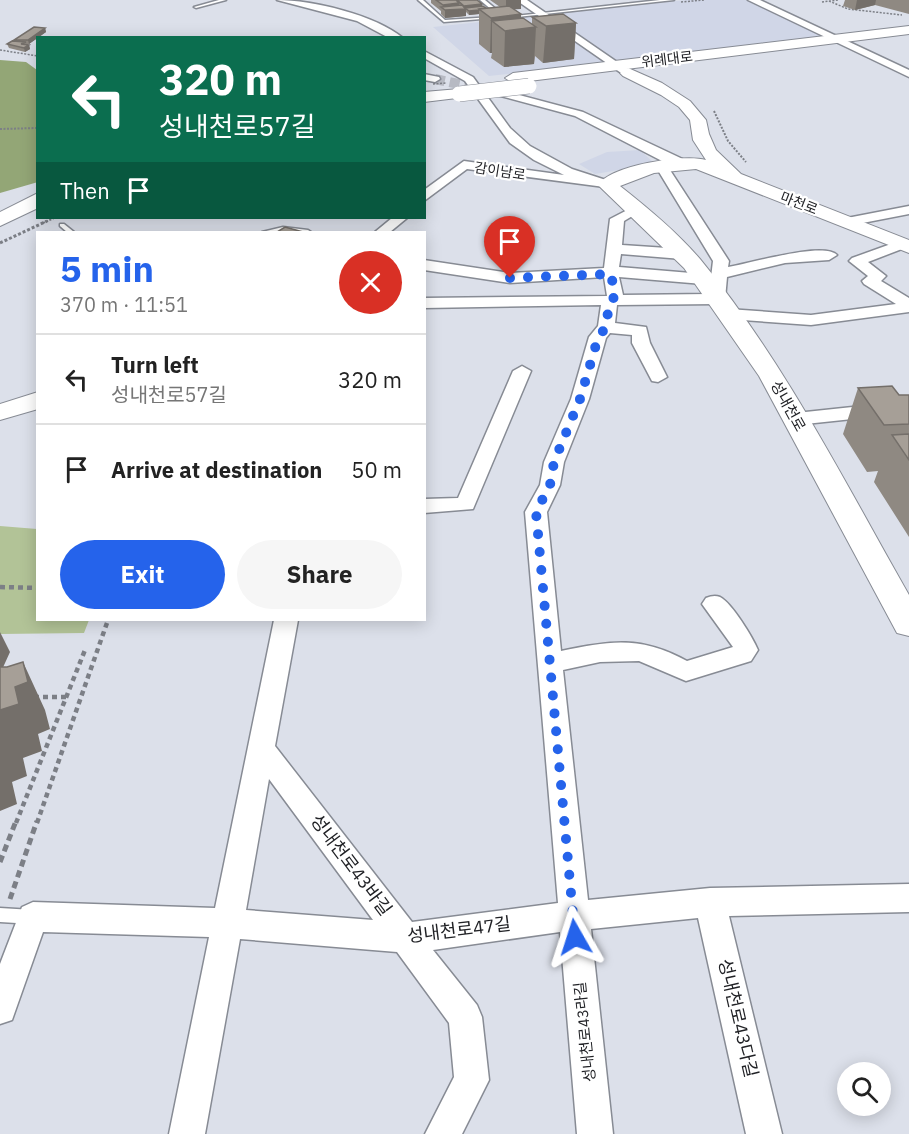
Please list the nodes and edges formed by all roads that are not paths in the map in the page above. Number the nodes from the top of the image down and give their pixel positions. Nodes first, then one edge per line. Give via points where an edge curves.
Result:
1 (224, 0) edge
2 (282, 0) edge
3 (420, 0) edge
4 (482, 0) edge
5 (521, 0) edge
6 (672, 0) edge
7 (753, 0) edge
8 (196, 7) dead end
9 (542, 14) junction
10 (504, 17) junction
11 (908, 23) edge
12 (394, 36) edge
13 (837, 39) junction
14 (909, 39) edge
15 (852, 46) junction
16 (426, 55) edge
17 (622, 69) junction
18 (909, 74) edge
19 (438, 86) edge
20 (497, 92) tunnel mouth
21 (426, 95) edge
22 (706, 113) junction
23 (687, 163) junction
24 (662, 167) junction
25 (597, 184) junction
26 (757, 187) junction
27 (426, 195) edge
28 (782, 196) junction
29 (36, 200) edge
30 (637, 209) junction
31 (909, 210) edge
32 (36, 218) edge
33 (399, 219) edge
34 (0, 220) edge
35 (847, 222) junction
36 (62, 225) dead end
37 (70, 231) edge
38 (271, 231) edge
39 (300, 231) edge
40 (383, 231) edge
41 (0, 238) edge
42 (905, 246) edge
43 (613, 249) junction
44 (682, 254) junction
45 (829, 255) dead end
46 (426, 265) edge
47 (612, 286) junction
48 (717, 291) junction
49 (426, 303) edge
50 (909, 306) edge
51 (606, 327) junction
52 (522, 371) dead end
53 (658, 376) dead end
54 (36, 401) edge
55 (0, 412) edge
56 (896, 412) edge
57 (796, 419) junction
58 (426, 506) edge
59 (714, 604) dead end
60 (286, 621) edge
61 (909, 624) edge
62 (549, 664) junction
63 (262, 749) junction
64 (909, 898) edge
65 (710, 902) junction
66 (13, 916) edge
67 (573, 916) junction
68 (227, 923) junction
69 (407, 938) junction
70 (0, 1008) edge
71 (187, 1134) edge
72 (443, 1134) edge
73 (595, 1134) edge
74 (764, 1134) edge

1 - 8 lane
2 - 12 street via 360,19
3 - 10 lane via 444,21
4 - 10 lane
5 - 9 street
6 - 9 lane
7 - 13 street
9 - 10 lane
9 - 17 street
11 - 13 main road, 위례대로
13 - 15 street
13 - 17 main road, 위례대로
14 - 15 main road, 위례대로
15 - 17 main road, 위례대로
15 - 18 street
16 - 25 street, 성내천로 via 467,77 479,88 507,132 531,152
17 - 19 main road, 위례대로
17 - 19 main road, 위례대로, bridge via 529,86
17 - 22 main road
19 - 21 main road, 위례대로
20 - 23 street via 579,114 667,158
22 - 26 main road via 700,135 707,149 724,170
22 - 28 main road via 737,164
23 - 24 main road
23 - 26 main road, 마천로
24 - 25 main road
24 - 48 street via 721,261
25 - 27 street, 감이남로 via 464,165
25 - 30 main road, 성내천로
26 - 28 main road, 마천로
28 - 35 main road, 마천로
29 - 34 main road
30 - 43 street via 617,219
30 - 44 main road, 성내천로
31 - 35 street
32 - 41 main road
33 - 40 street
35 - 42 main road, 마천로
36 - 37 lane
38 - 39 lane
42 - 50 street via 857,261 878,276 870,281
43 - 44 street
43 - 47 street, 성내천로43라길
44 - 48 main road, 성내천로
45 - 48 street via 784,259 748,269
46 - 47 street via 510,278
47 - 48 street
47 - 48 street via 619,272
47 - 49 street
47 - 51 street, 성내천로43라길
48 - 50 street via 811,320
48 - 57 main road, 성내천로
51 - 53 street via 640,331 640,343
51 - 62 street, 성내천로43라길 via 598,338 580,399 554,462 550,485 536,512
52 - 58 street via 466,504
54 - 55 main road
56 - 57 street
57 - 61 main road, 성내천로
59 - 62 street via 743,642 746,650 742,654 686,670 636,651 590,654
60 - 63 street
62 - 67 street, 성내천로43라길
63 - 68 street
63 - 69 street, 성내천로43바길
64 - 65 street, 성내천로47길
65 - 67 street, 성내천로47길
65 - 74 street, 성내천로43다길
66 - 68 street, 성내천로47길
66 - 70 street
67 - 69 street, 성내천로47길
67 - 73 street, 성내천로43라길
68 - 69 street, 성내천로47길
68 - 71 street
69 - 72 street, 성내천로43바길 via 465,1017 472,1080

